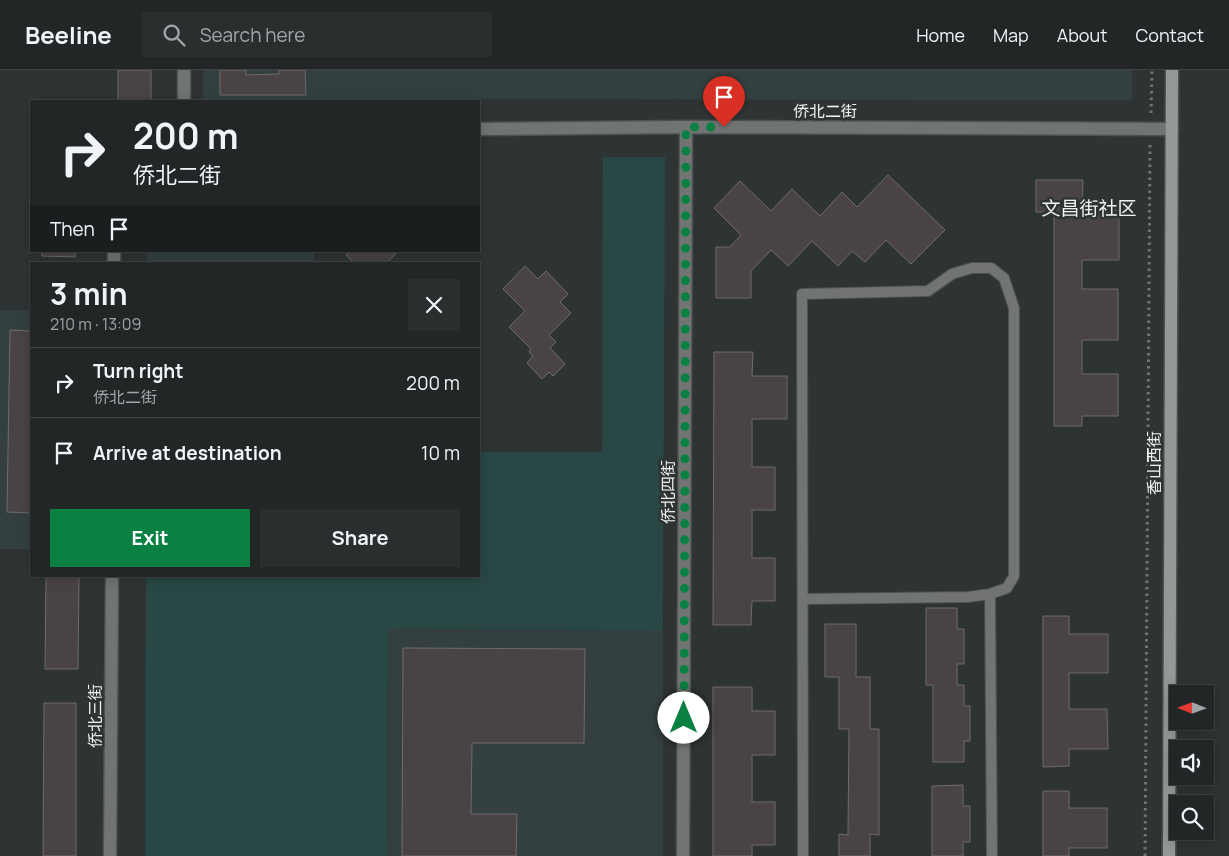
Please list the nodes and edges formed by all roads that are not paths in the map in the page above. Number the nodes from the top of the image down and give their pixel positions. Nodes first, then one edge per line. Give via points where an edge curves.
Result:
1 (184, 70) edge
2 (1172, 70) edge
3 (184, 100) edge
4 (686, 127) junction
5 (480, 129) edge
6 (1172, 129) junction
7 (112, 577) edge
8 (990, 594) junction
9 (803, 600) junction
10 (110, 856) edge
11 (683, 856) edge
12 (803, 856) edge
13 (992, 856) edge
14 (1169, 856) edge

1 - 3 street
2 - 6 street, 香山西街
4 - 5 street, 侨北二街
4 - 6 street, 侨北二街
4 - 11 street, 侨北四街
6 - 14 street, 香山西街
7 - 10 street, 侨北三街
8 - 9 lane
8 - 9 lane via 1007,588 1014,576 1014,308 1004,278 991,268 972,268 952,274 928,291 802,294
8 - 13 lane
9 - 12 lane

